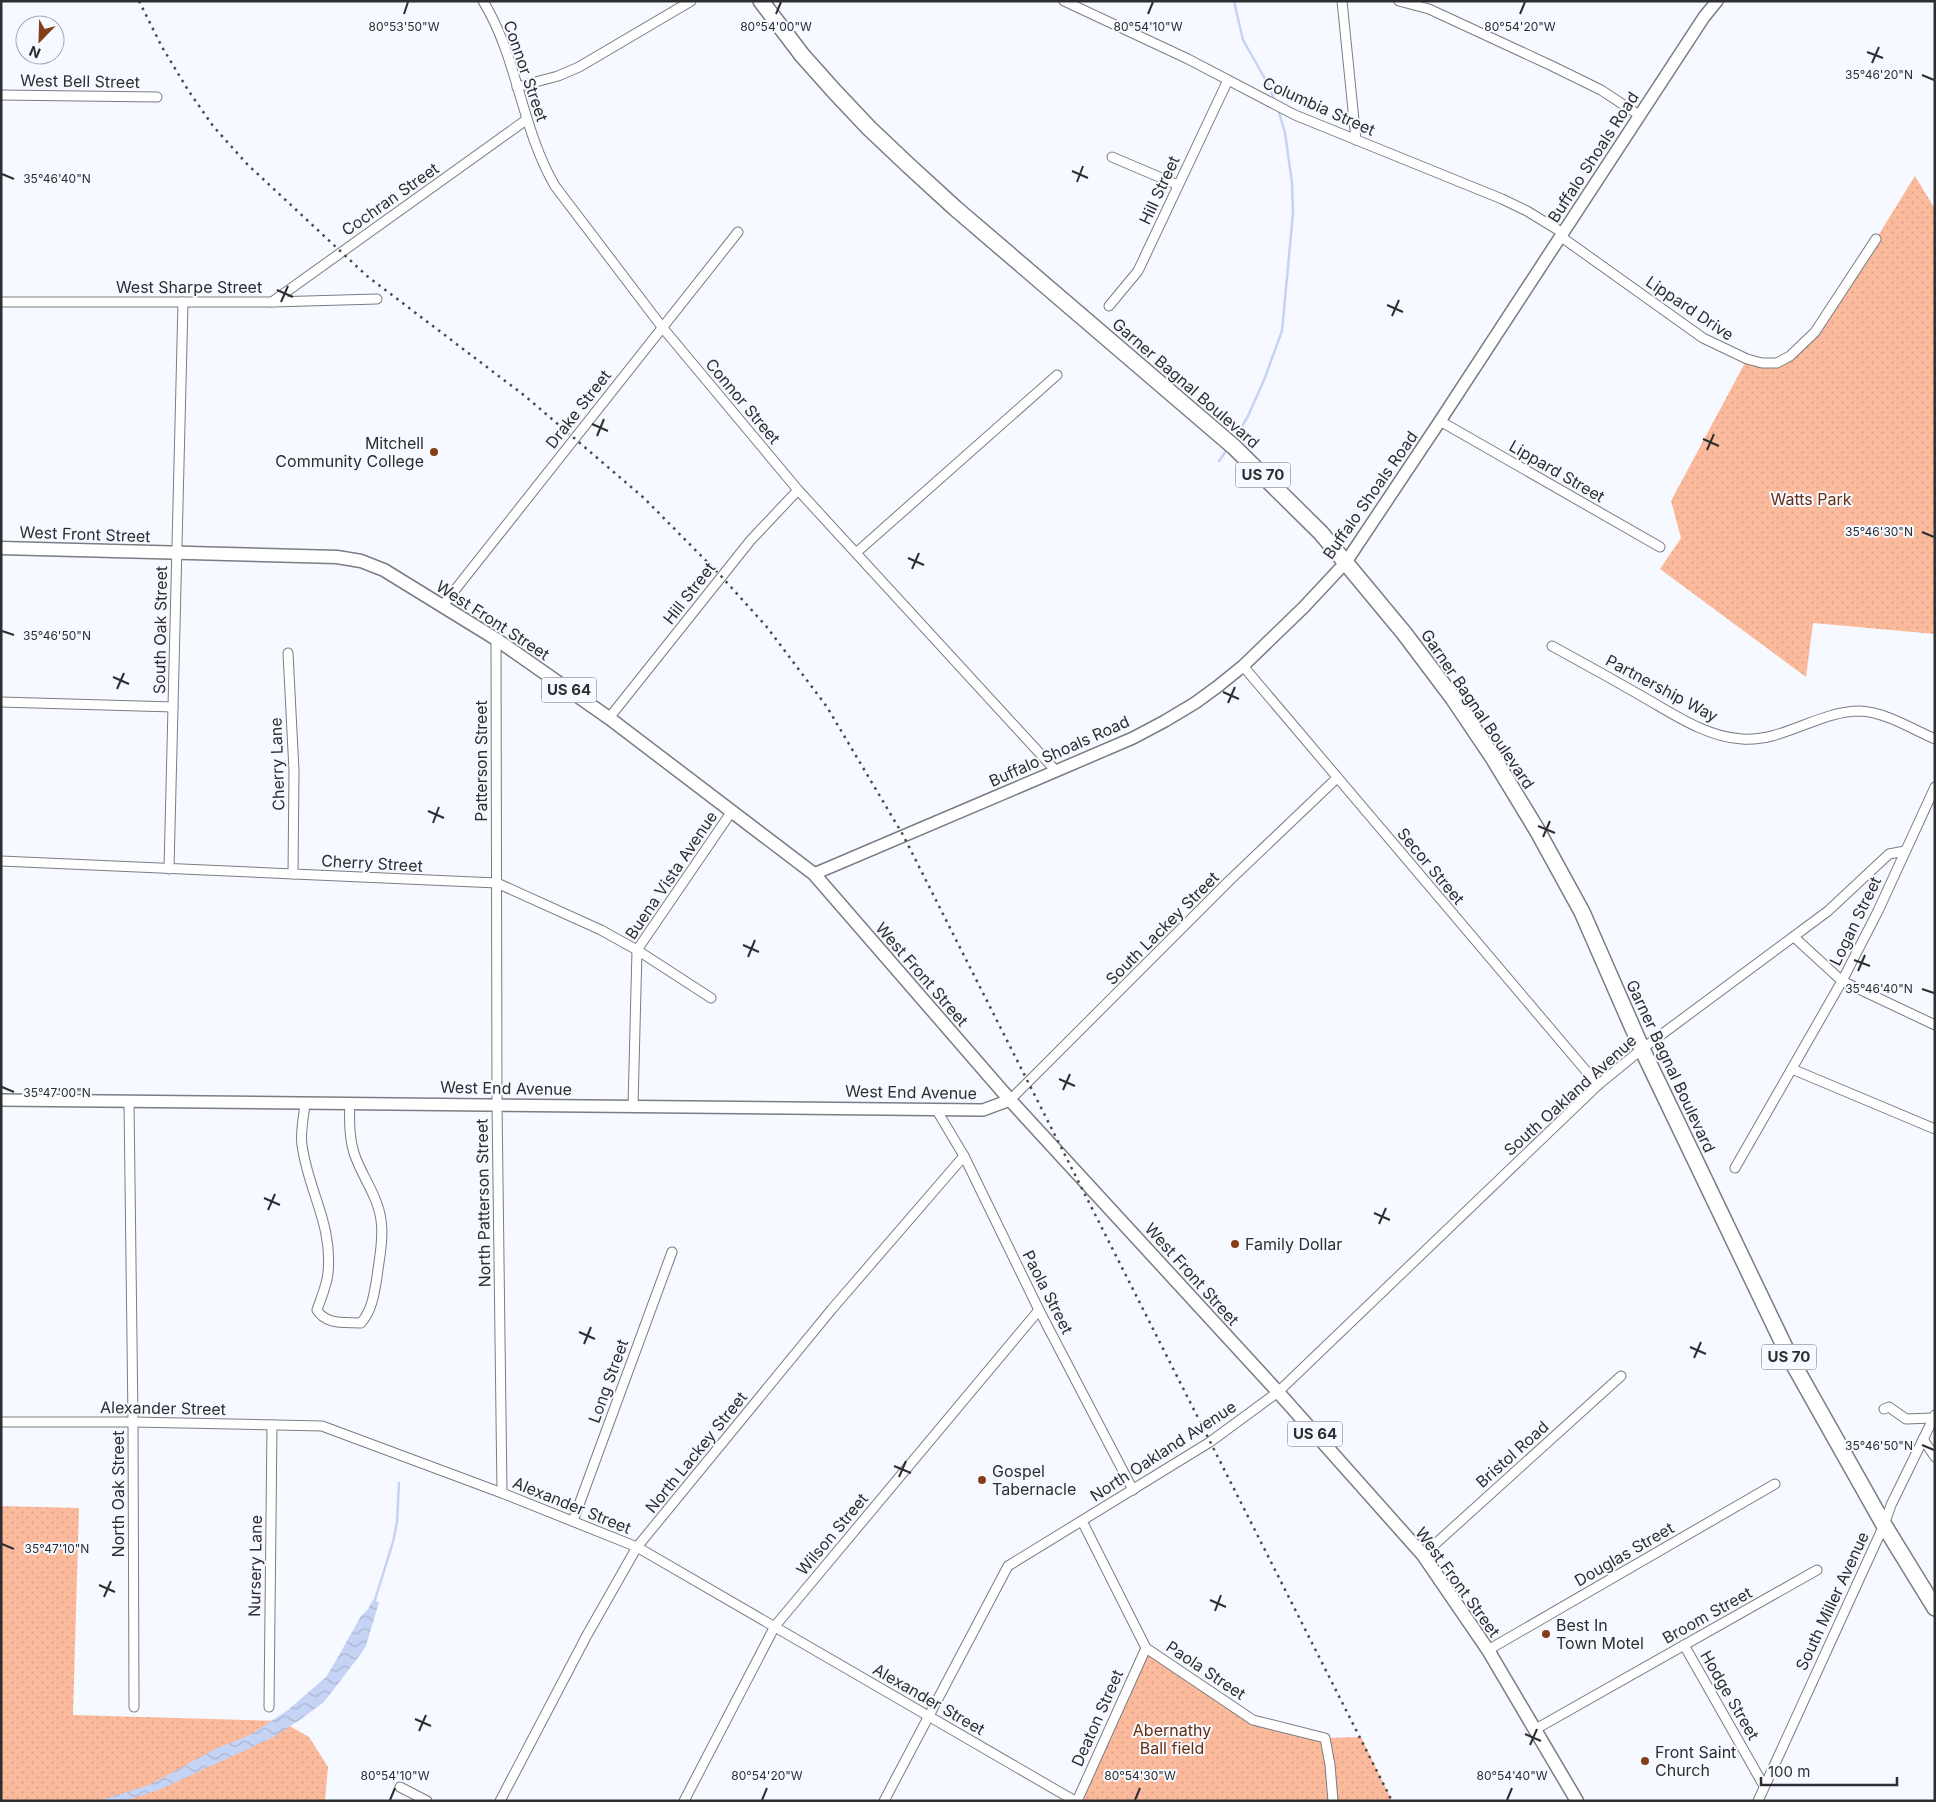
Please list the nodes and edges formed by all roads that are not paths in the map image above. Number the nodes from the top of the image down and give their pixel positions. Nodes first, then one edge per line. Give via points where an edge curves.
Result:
1 (483, 1) edge
2 (691, 1) edge
3 (761, 1) edge
4 (1064, 1) edge
5 (1342, 1) edge
6 (1399, 1) edge
7 (1717, 1) edge
8 (1228, 80) junction
9 (517, 87) junction
10 (1, 95) edge
11 (158, 97) dead end
12 (1639, 115) junction
13 (526, 120) junction
14 (1356, 140) junction
15 (1112, 157) dead end
16 (1178, 185) junction
17 (738, 232) dead end
18 (1562, 235) junction
19 (1876, 239) dead end
20 (377, 299) dead end
21 (1, 302) edge
22 (183, 302) junction
23 (272, 302) junction
24 (1109, 306) dead end
25 (662, 327) junction
26 (1057, 375) dead end
27 (1440, 420) junction
28 (798, 490) junction
29 (1660, 547) dead end
30 (1, 548) edge
31 (857, 552) junction
32 (177, 553) junction
33 (1346, 562) junction
34 (443, 605) junction
35 (496, 639) junction
36 (1552, 646) dead end
37 (288, 653) dead end
38 (1243, 666) junction
39 (1, 702) edge
40 (173, 707) junction
41 (609, 718) junction
42 (1935, 739) edge
43 (1056, 771) junction
44 (1336, 778) junction
45 (1935, 787) edge
46 (1931, 806) edge
47 (732, 811) junction
48 (1905, 851) junction
49 (1, 861) edge
50 (168, 869) junction
51 (293, 874) junction
52 (814, 874) junction
53 (497, 883) junction
54 (1794, 937) junction
55 (637, 950) junction
56 (1842, 981) junction
57 (712, 998) dead end
58 (1935, 1025) edge
59 (1642, 1049) junction
60 (1792, 1069) junction
61 (1598, 1085) junction
62 (1, 1100) edge
63 (1010, 1100) junction
64 (129, 1101) junction
65 (305, 1102) junction
66 (350, 1103) junction
67 (497, 1104) junction
68 (632, 1106) junction
69 (936, 1109) junction
70 (1935, 1129) edge
71 (964, 1156) junction
72 (1735, 1168) dead end
73 (672, 1252) dead end
74 (1039, 1310) junction
75 (1621, 1376) dead end
76 (1278, 1392) junction
77 (1884, 1409) dead end
78 (1934, 1416) edge
79 (1, 1422) edge
80 (133, 1422) junction
81 (272, 1424) junction
82 (1922, 1439) junction
83 (1935, 1457) edge
84 (1775, 1484) dead end
85 (1133, 1490) junction
86 (502, 1493) junction
87 (573, 1521) junction
88 (1082, 1521) junction
89 (1884, 1525) junction
90 (637, 1547) junction
91 (1423, 1555) junction
92 (1817, 1570) dead end
93 (1935, 1608) edge
94 (775, 1626) junction
95 (1684, 1645) junction
96 (1146, 1648) junction
97 (1488, 1650) junction
98 (134, 1707) dead end
99 (269, 1707) dead end
100 (928, 1715) junction
101 (1534, 1730) junction
102 (1764, 1786) junction
103 (400, 1787) dead end
104 (426, 1801) edge
105 (500, 1801) edge
106 (684, 1801) edge
107 (884, 1801) edge
108 (1076, 1801) edge
109 (1333, 1801) edge
110 (1577, 1801) edge
111 (1758, 1801) edge

1 - 9 street, Connor Street via 504,46
2 - 9 street via 579,67
3 - 33 highway, Garner Bagnal Boulevard / US 70 via 802,55 875,134 955,208 1234,447
4 - 8 street, Columbia Street
5 - 14 street
6 - 12 street via 1429,8 1550,65 1601,90
7 - 12 street, Buffalo Shoals Road
8 - 14 street, Columbia Street via 1295,115
8 - 16 street, Hill Street
9 - 13 street, Connor Street
10 - 11 street, West Bell Street
12 - 18 street, Buffalo Shoals Road
13 - 23 street, Cochran Street
13 - 25 street, Connor Street via 543,166 555,186
14 - 18 street, Columbia Street via 1502,199 1527,211
15 - 16 street
16 - 24 street, Hill Street via 1138,271
17 - 25 street, Drake Street
18 - 19 street, Lippard Drive via 1703,338 1727,351 1762,363 1777,363 1790,356 1815,332
18 - 27 street, Buffalo Shoals Road
20 - 23 street, West Sharpe Street
21 - 22 street, West Sharpe Street
22 - 23 street, West Sharpe Street
22 - 32 street, South Oak Street
25 - 28 street, Connor Street
25 - 34 street, Drake Street
26 - 31 street
27 - 29 street, Lippard Street
27 - 33 street, Buffalo Shoals Road
28 - 31 street, Connor Street
28 - 41 street, Hill Street via 750,541
30 - 32 main road, West Front Street / US 64
31 - 43 street, Connor Street
32 - 34 main road, West Front Street / US 64 via 337,557 361,561 384,570
32 - 40 street, South Oak Street
33 - 38 street, Buffalo Shoals Road
33 - 59 highway, Garner Bagnal Boulevard / US 70 via 1453,698 1504,774 1582,912
34 - 35 main road, West Front Street / US 64
35 - 41 main road, West Front Street / US 64
35 - 53 street, Patterson Street
36 - 42 street, Partnership Way via 1691,724 1725,736 1757,739 1832,716 1861,711 1876,714
37 - 51 street, Cherry Lane via 294,771
38 - 43 street, Buffalo Shoals Road via 1195,703 1165,721
38 - 44 street, Secor Street
39 - 40 street
40 - 50 street, South Oak Street
41 - 47 main road, West Front Street / US 64
43 - 52 street, Buffalo Shoals Road
44 - 61 street, Secor Street
44 - 63 street, South Lackey Street
45 - 46 street, Logan Street
46 - 48 street, Logan Street
47 - 52 main road, West Front Street / US 64
47 - 55 street, Buena Vista Avenue
48 - 54 street, South Oakland Avenue via 1889,854 1828,911
48 - 56 street, Logan Street
49 - 50 street, Cherry Street
50 - 51 street, Cherry Street
51 - 53 street, Cherry Street
52 - 63 main road, West Front Street / US 64
53 - 55 street, Cherry Street
53 - 67 street, North Patterson Street
54 - 56 street
54 - 59 street, South Oakland Avenue
55 - 57 street, Cherry Street
55 - 68 street, Buena Vista Avenue
56 - 58 street
56 - 60 street, Logan Street
59 - 61 street, South Oakland Avenue
59 - 89 highway, Garner Bagnal Boulevard / US 70 via 1790,1358
60 - 70 street
60 - 72 street, Logan Street
61 - 76 street, South Oakland Avenue
62 - 64 street, West End Avenue
63 - 69 street, West End Avenue via 983,1110
63 - 76 main road, West Front Street / US 64
64 - 65 street, West End Avenue
64 - 80 street, North Oak Street
65 - 66 street, West End Avenue
65 - 66 street via 301,1143 321,1209 329,1254 328,1276 317,1310 329,1321 361,1324 374,1300 381,1219 354,1153 349,1123
66 - 67 street, West End Avenue
67 - 68 street, West End Avenue
67 - 86 street, North Patterson Street
68 - 69 street, West End Avenue
69 - 71 street, Paola Street
71 - 74 street, Paola Street
71 - 90 street, North Lackey Street via 832,1309
73 - 87 street, Long Street
74 - 85 street, Paola Street
74 - 94 street, Wilson Street
75 - 91 street, Bristol Road
76 - 85 street, North Oakland Avenue via 1210,1442
76 - 91 main road, West Front Street / US 64
77 - 78 street via 1889,1407 1906,1419
78 - 82 street, South Miller Avenue
79 - 80 street, Alexander Street
80 - 81 street, Alexander Street
80 - 98 street, North Oak Street
81 - 86 street, Alexander Street via 322,1426
81 - 99 street, Nursery Lane
82 - 83 street
82 - 89 street, South Miller Avenue
84 - 97 street, Douglas Street
85 - 88 street, North Oakland Avenue
86 - 87 street, Alexander Street
87 - 90 street, Alexander Street
88 - 96 street, Paola Street
88 - 100 street, North Oakland Avenue via 1008,1566
89 - 93 highway, Garner Bagnal Boulevard / US 70
89 - 102 street, South Miller Avenue
90 - 94 street, Alexander Street
90 - 105 street, North Lackey Street
91 - 97 main road, West Front Street / US 64
92 - 95 street, Broom Street
94 - 100 street, Alexander Street
94 - 106 street, Wilson Street
95 - 101 street, Broom Street
95 - 102 street, Hodge Street
96 - 108 street, Deaton Street
96 - 109 street, Paola Street via 1253,1720 1325,1738
97 - 101 main road, West Front Street / US 64
100 - 107 street, North Oakland Avenue
100 - 108 street, Alexander Street
101 - 110 main road, West Front Street / US 64
102 - 111 street, South Miller Avenue
103 - 104 street

